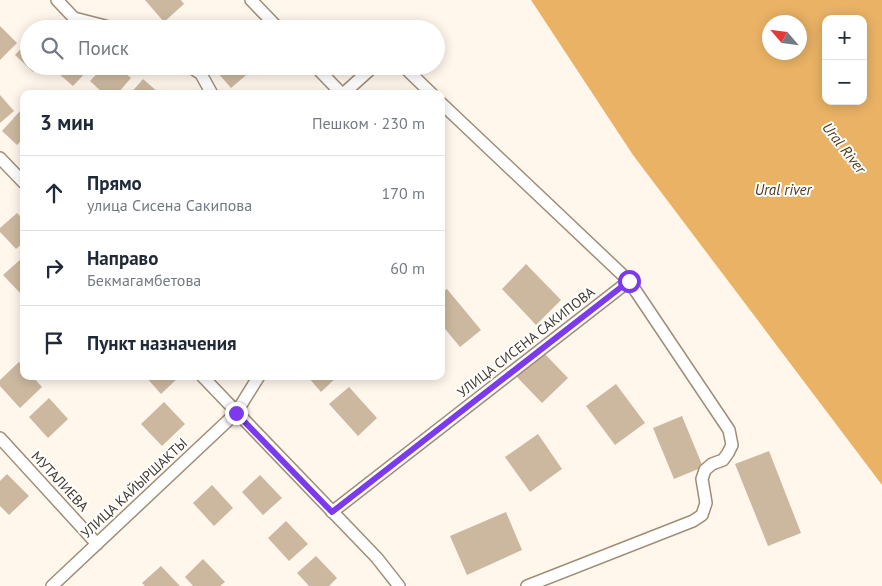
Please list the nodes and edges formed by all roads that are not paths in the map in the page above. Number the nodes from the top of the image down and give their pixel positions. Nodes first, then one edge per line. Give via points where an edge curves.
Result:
1 (57, 0) edge
2 (250, 0) edge
3 (82, 20) edge
4 (270, 20) edge
5 (202, 75) edge
6 (324, 75) edge
7 (364, 75) edge
8 (412, 75) edge
9 (210, 90) edge
10 (339, 90) edge
11 (347, 90) edge
12 (428, 90) edge
13 (445, 107) edge
14 (0, 158) edge
15 (20, 179) edge
16 (629, 281) junction
17 (206, 380) edge
18 (257, 380) edge
19 (236, 413) junction
20 (0, 438) edge
21 (332, 512) junction
22 (97, 544) junction
23 (52, 586) edge
24 (399, 586) edge
25 (527, 586) edge

1 - 3 street via 74,18
2 - 4 street
5 - 9 street
6 - 10 street
7 - 11 street
8 - 12 street
13 - 16 street
14 - 15 street
16 - 21 street, УЛИЦА СИСЕНА САКИПОВА
16 - 25 street via 729,430 732,445 722,460 705,470 702,478 706,503 702,515
17 - 19 street
18 - 19 street, УЛИЦА КАЙЫРШАКТЫ
19 - 21 street
19 - 22 street, УЛИЦА КАЙЫРШАКТЫ
20 - 22 street, МУТАЛИЕВА
21 - 24 street
22 - 23 street, УЛИЦА КАЙЫРШАКТЫ

